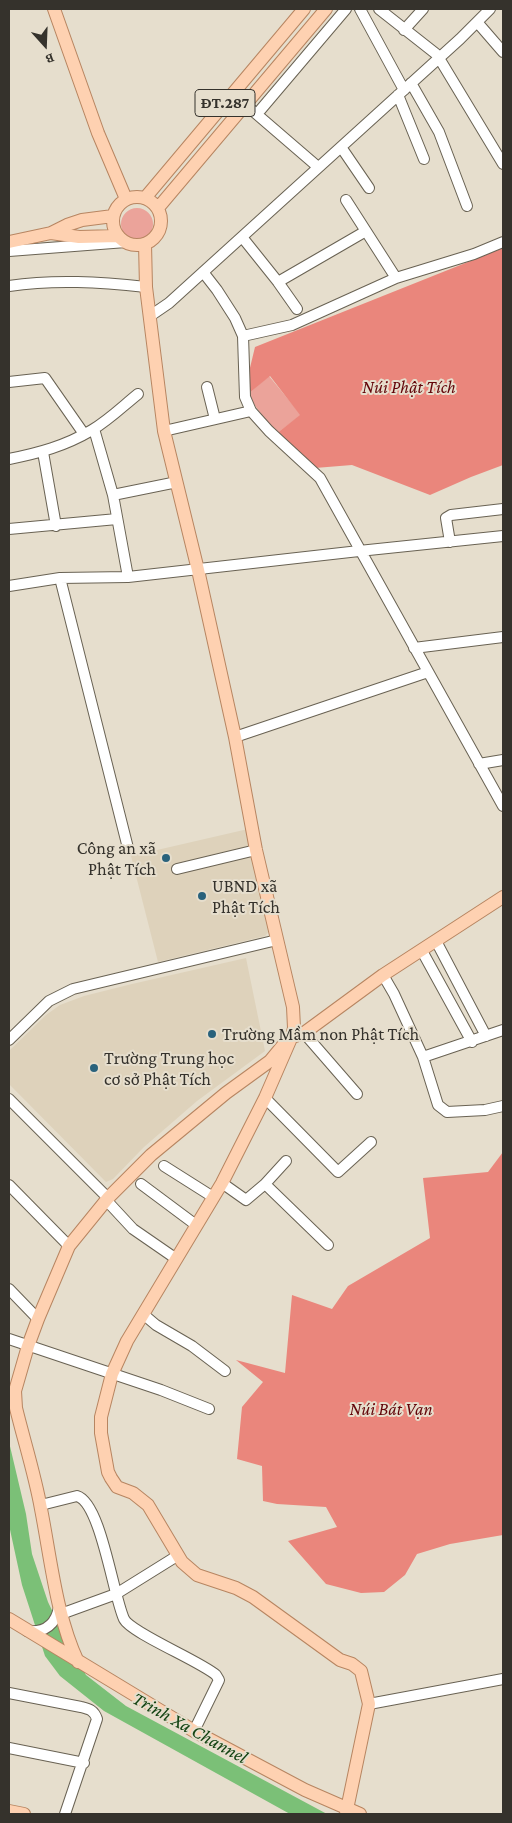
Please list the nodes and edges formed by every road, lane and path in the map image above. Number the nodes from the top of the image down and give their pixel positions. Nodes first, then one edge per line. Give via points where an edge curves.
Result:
1 (54, 9) edge
2 (304, 9) edge
3 (326, 9) edge
4 (346, 9) edge
5 (360, 9) edge
6 (379, 9) edge
7 (423, 9) edge
8 (490, 9) edge
9 (477, 22) junction
10 (404, 30) junction
11 (503, 52) edge
12 (440, 58) junction
13 (405, 89) junction
14 (246, 105) junction
15 (257, 114) junction
16 (341, 147) junction
17 (205, 154) junction
18 (424, 159) dead end
19 (503, 164) edge
20 (318, 168) junction
21 (368, 188) dead end
22 (146, 198) junction
23 (126, 199) junction
24 (346, 200) dead end
25 (467, 206) dead end
26 (158, 208) junction
27 (113, 216) junction
28 (366, 230) junction
29 (51, 233) junction
30 (242, 237) junction
31 (122, 239) junction
32 (9, 242) edge
33 (503, 242) edge
34 (144, 244) junction
35 (9, 251) edge
36 (203, 272) junction
37 (396, 278) junction
38 (278, 282) junction
39 (9, 286) edge
40 (146, 287) junction
41 (297, 309) dead end
42 (150, 316) junction
43 (243, 336) junction
44 (9, 382) edge
45 (207, 388) dead end
46 (138, 394) dead end
47 (251, 411) junction
48 (215, 420) junction
49 (94, 429) junction
50 (164, 431) junction
51 (84, 434) junction
52 (43, 452) junction
53 (9, 459) edge
54 (177, 482) junction
55 (114, 495) junction
56 (503, 509) edge
57 (117, 519) junction
58 (56, 526) junction
59 (9, 529) edge
60 (503, 536) edge
61 (450, 542) junction
62 (359, 550) junction
63 (198, 570) junction
64 (128, 577) junction
65 (60, 578) junction
66 (9, 586) edge
67 (503, 637) edge
68 (414, 648) junction
69 (428, 672) junction
70 (235, 737) junction
71 (503, 760) edge
72 (479, 764) junction
73 (503, 806) edge
74 (128, 848) dead end
75 (256, 850) junction
76 (177, 869) dead end
77 (503, 897) edge
78 (277, 940) junction
79 (436, 941) junction
80 (422, 951) junction
81 (383, 975) junction
82 (503, 1030) edge
83 (298, 1035) junction
84 (486, 1036) junction
85 (9, 1040) edge
86 (472, 1042) junction
87 (423, 1057) junction
88 (357, 1094) dead end
89 (265, 1098) junction
90 (9, 1099) edge
91 (503, 1106) edge
92 (371, 1142) dead end
93 (286, 1161) dead end
94 (164, 1166) dead end
95 (222, 1183) junction
96 (141, 1184) dead end
97 (265, 1184) junction
98 (9, 1185) edge
99 (213, 1197) junction
100 (108, 1200) junction
101 (196, 1224) junction
102 (328, 1245) dead end
103 (69, 1246) junction
104 (175, 1258) junction
105 (9, 1289) edge
106 (143, 1314) junction
107 (38, 1319) junction
108 (9, 1339) edge
109 (28, 1346) junction
110 (225, 1371) dead end
111 (112, 1374) junction
112 (209, 1409) dead end
113 (40, 1505) junction
114 (177, 1556) junction
115 (116, 1594) junction
116 (60, 1610) junction
117 (9, 1619) edge
118 (26, 1631) junction
119 (78, 1662) junction
120 (503, 1679) edge
121 (9, 1693) edge
122 (369, 1704) junction
123 (194, 1731) junction
124 (9, 1748) edge
125 (84, 1763) junction
126 (9, 1811) edge
127 (348, 1813) edge
128 (24, 1814) edge
129 (65, 1814) edge
130 (360, 1814) edge

1 - 23 main road via 98,133
2 - 22 main road, ĐT.287
3 - 14 main road, ĐT.287
4 - 15 street
5 - 13 street
6 - 10 street
7 - 10 street
8 - 9 street
9 - 11 street
9 - 12 street
10 - 12 street
12 - 13 street
12 - 19 street
13 - 16 street
13 - 18 street
13 - 25 street via 439,132
14 - 15 street
14 - 17 main road, ĐT.287
15 - 20 street
16 - 20 street
16 - 21 street
17 - 22 main road, ĐT.287
17 - 26 main road, ĐT.287
20 - 30 street
22 - 23 main road
22 - 26 main road
23 - 27 main road via 116,207
24 - 28 street
26 - 34 main road via 161,217 159,231
27 - 29 main road via 82,220
27 - 31 main road via 114,228
28 - 37 street
28 - 38 street
29 - 31 main road
29 - 32 main road
30 - 36 street
30 - 38 street
31 - 34 main road via 133,245
31 - 35 street
33 - 37 street
34 - 40 main road
36 - 42 street
36 - 43 street via 235,318
37 - 43 street via 292,325
38 - 41 street
39 - 40 street via 100,282
40 - 42 main road
42 - 50 main road
43 - 47 street via 245,397
44 - 51 street via 45,378
45 - 48 street
46 - 49 street
47 - 48 street
47 - 62 street via 320,478
48 - 50 street
49 - 51 street
49 - 55 street
50 - 54 main road
51 - 52 street
52 - 53 street
52 - 58 street
54 - 55 street
54 - 63 main road
55 - 57 street
56 - 61 street via 450,514 446,518
57 - 58 street
57 - 64 street
58 - 59 street
60 - 61 street
61 - 62 street
62 - 63 street
62 - 68 street
63 - 64 street
63 - 70 main road
64 - 65 street
65 - 66 street
65 - 74 street
67 - 68 street
68 - 69 street
69 - 70 street
69 - 72 street
70 - 75 main road
71 - 72 street
72 - 73 street
75 - 76 street
75 - 78 main road
77 - 79 main road
78 - 83 main road
78 - 85 street via 73,989 49,1001
79 - 80 main road
79 - 84 street
80 - 81 main road
80 - 86 street
81 - 83 main road
81 - 87 street
82 - 84 street
83 - 88 street
83 - 89 main road
83 - 100 main road via 285,1042 270,1061 151,1155
84 - 86 street
86 - 87 street
87 - 91 street via 438,1105 447,1112
89 - 92 street via 338,1172
89 - 95 main road
90 - 100 street
93 - 97 street
94 - 99 street
95 - 97 street via 246,1200
95 - 99 main road
96 - 101 street
97 - 102 street
98 - 103 street
99 - 101 main road
100 - 103 main road
100 - 104 street via 133,1229
101 - 104 main road
103 - 107 main road
104 - 106 main road
105 - 107 street
106 - 110 street
106 - 111 main road
107 - 109 main road
108 - 109 street
109 - 111 street
109 - 113 main road via 15,1400
111 - 112 street
111 - 114 main road via 101,1417 108,1472 117,1487 133,1493 148,1505
113 - 115 street via 77,1496 84,1500 97,1522
113 - 116 main road
114 - 115 street
114 - 122 main road via 197,1575 253,1597 340,1660 360,1670
115 - 116 street
115 - 123 street via 127,1624 216,1674 218,1680
116 - 118 street via 50,1626
116 - 119 main road
117 - 118 main road
118 - 119 main road
119 - 123 main road
120 - 122 street
121 - 125 street via 91,1710 97,1719
122 - 127 main road
123 - 127 main road
124 - 125 street
125 - 129 street
126 - 128 main road
127 - 130 main road

